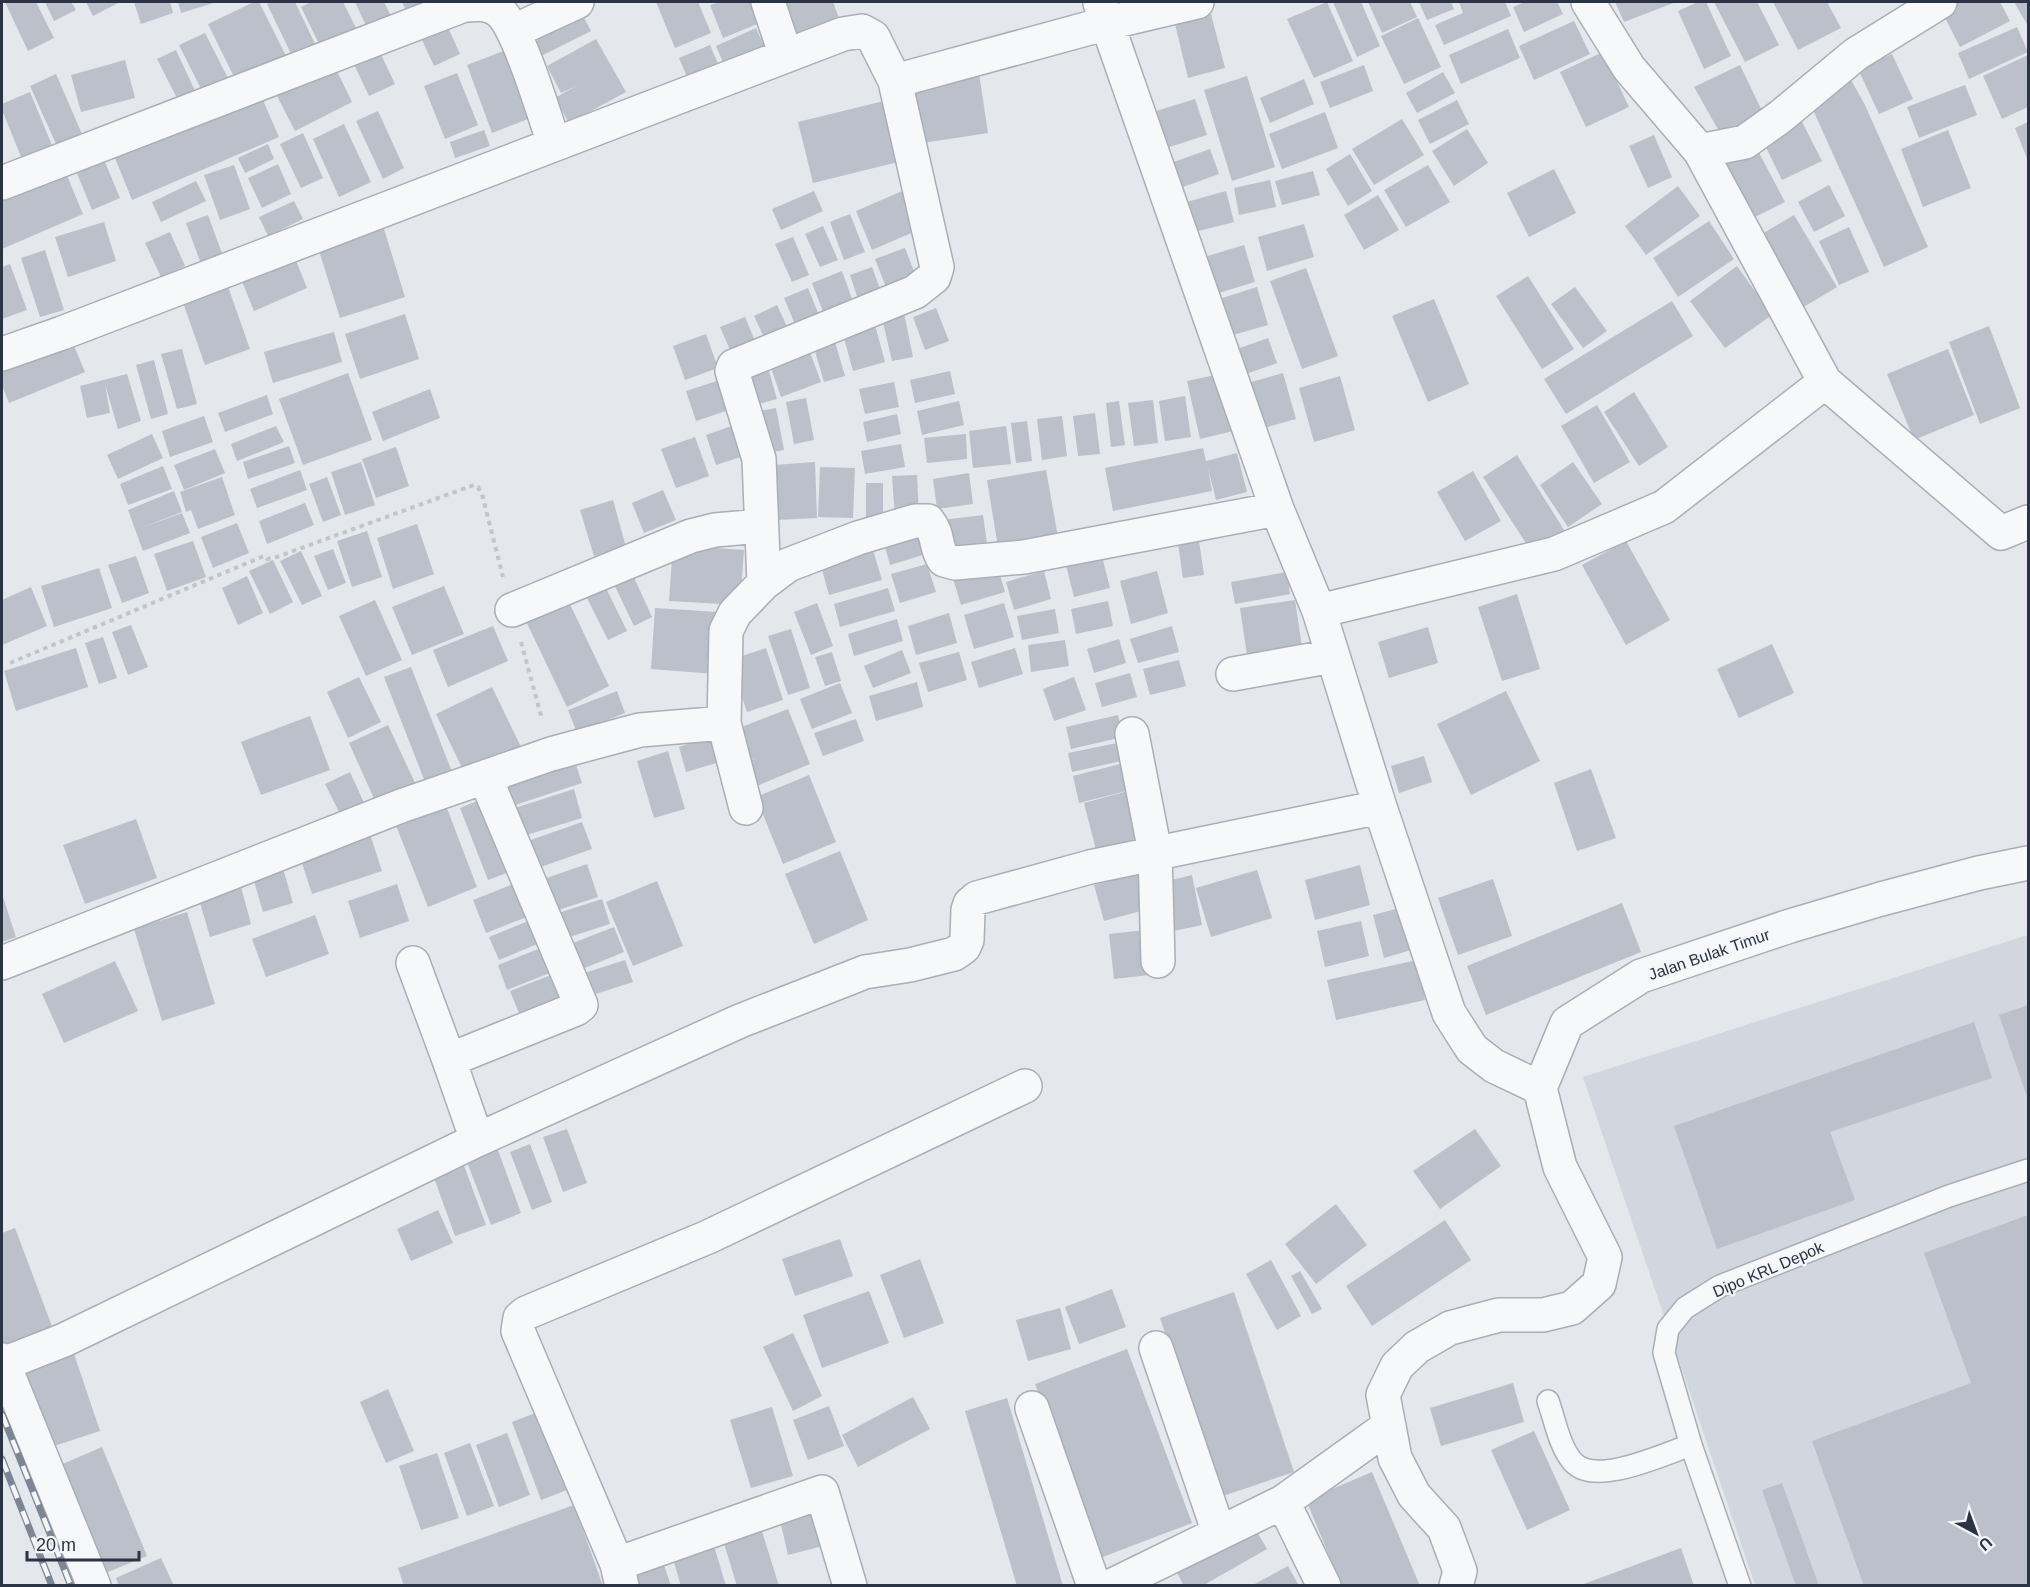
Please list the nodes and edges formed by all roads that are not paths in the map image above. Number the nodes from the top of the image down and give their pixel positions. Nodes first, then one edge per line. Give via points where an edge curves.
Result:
1 (577, 2) edge
2 (768, 2) edge
3 (1197, 2) edge
4 (1588, 2) edge
5 (1940, 2) edge
6 (1104, 12) edge
7 (514, 31) junction
8 (786, 56) junction
9 (895, 81) junction
10 (554, 144) junction
11 (1700, 151) junction
12 (2, 183) edge
13 (2, 354) edge
14 (1826, 382) junction
15 (1277, 509) junction
16 (2028, 522) edge
17 (761, 526) junction
18 (764, 583) junction
19 (512, 610) road end
20 (1319, 611) junction
21 (1333, 656) junction
22 (1233, 674) dead end
23 (724, 723) junction
24 (1132, 734) dead end
25 (485, 777) junction
26 (1380, 807) junction
27 (746, 808) dead end
28 (1155, 852) junction
29 (2028, 863) edge
30 (1158, 961) dead end
31 (2, 963) edge
32 (413, 963) dead end
33 (449, 1060) junction
34 (1025, 1086) dead end
35 (1540, 1088) junction
36 (477, 1140) junction
37 (2028, 1170) edge
38 (1156, 1348) dead end
39 (2, 1362) edge
40 (1548, 1401) dead end
41 (1032, 1408) dead end
42 (1389, 1426) junction
43 (1691, 1445) junction
44 (1283, 1502) junction
45 (1219, 1533) junction
46 (619, 1575) edge
47 (1159, 1575) edge
48 (94, 1586) edge
49 (850, 1586) edge
50 (1094, 1586) edge
51 (1110, 1586) edge
52 (1324, 1586) edge
53 (1456, 1586) edge
54 (1740, 1586) edge

1 - 7 street
2 - 8 street
3 - 6 street
4 - 11 street via 1629,68
5 - 11 street via 1856,54 1745,142
6 - 9 street
6 - 15 street
7 - 10 street
7 - 12 street via 502,13 491,6 464,5
8 - 9 street via 843,34 862,31 873,37
8 - 10 street
9 - 17 street via 937,267 934,277 915,292 734,366 732,371 759,459
10 - 13 street
11 - 14 street
14 - 16 street via 2001,533
14 - 20 street via 1664,507 1554,554
15 - 18 street via 1024,557 955,563 944,560 938,552 936,532 928,521 915,521 788,565
15 - 20 street
17 - 18 street
17 - 19 street via 691,536
18 - 23 street via 735,614 726,631
20 - 21 street
21 - 22 street
21 - 26 street
23 - 25 street via 640,730
23 - 27 street
24 - 28 street
25 - 31 street via 401,806
25 - 33 street via 581,1005
26 - 28 street
26 - 35 street via 1449,1013 1472,1049 1494,1066
28 - 30 street
28 - 36 street via 977,897 968,910 967,940 954,954 865,972 823,988 740,1021
29 - 35 street, Jalan Bulak Timur via 1870,902 1641,976 1567,1023
32 - 33 street
33 - 36 street
34 - 46 street via 708,1237 520,1318 518,1331
35 - 42 street via 1560,1167 1605,1257 1599,1284 1572,1308 1544,1315 1499,1315 1450,1328 1417,1347 1397,1366 1383,1395
36 - 39 street via 64,1340
37 - 43 lane, Dipo KRL Depok via 1949,1196 1720,1286 1685,1308 1668,1329 1664,1353
38 - 45 street
39 - 48 street
40 - 43 lane via 1565,1451 1585,1471 1614,1471
41 - 50 street
42 - 44 street
42 - 53 street via 1395,1458 1414,1495 1444,1528 1461,1571
43 - 54 lane, Dipo KRL Depok
44 - 45 street
44 - 52 street
45 - 47 street
46 - 49 street via 822,1492
47 - 51 street

